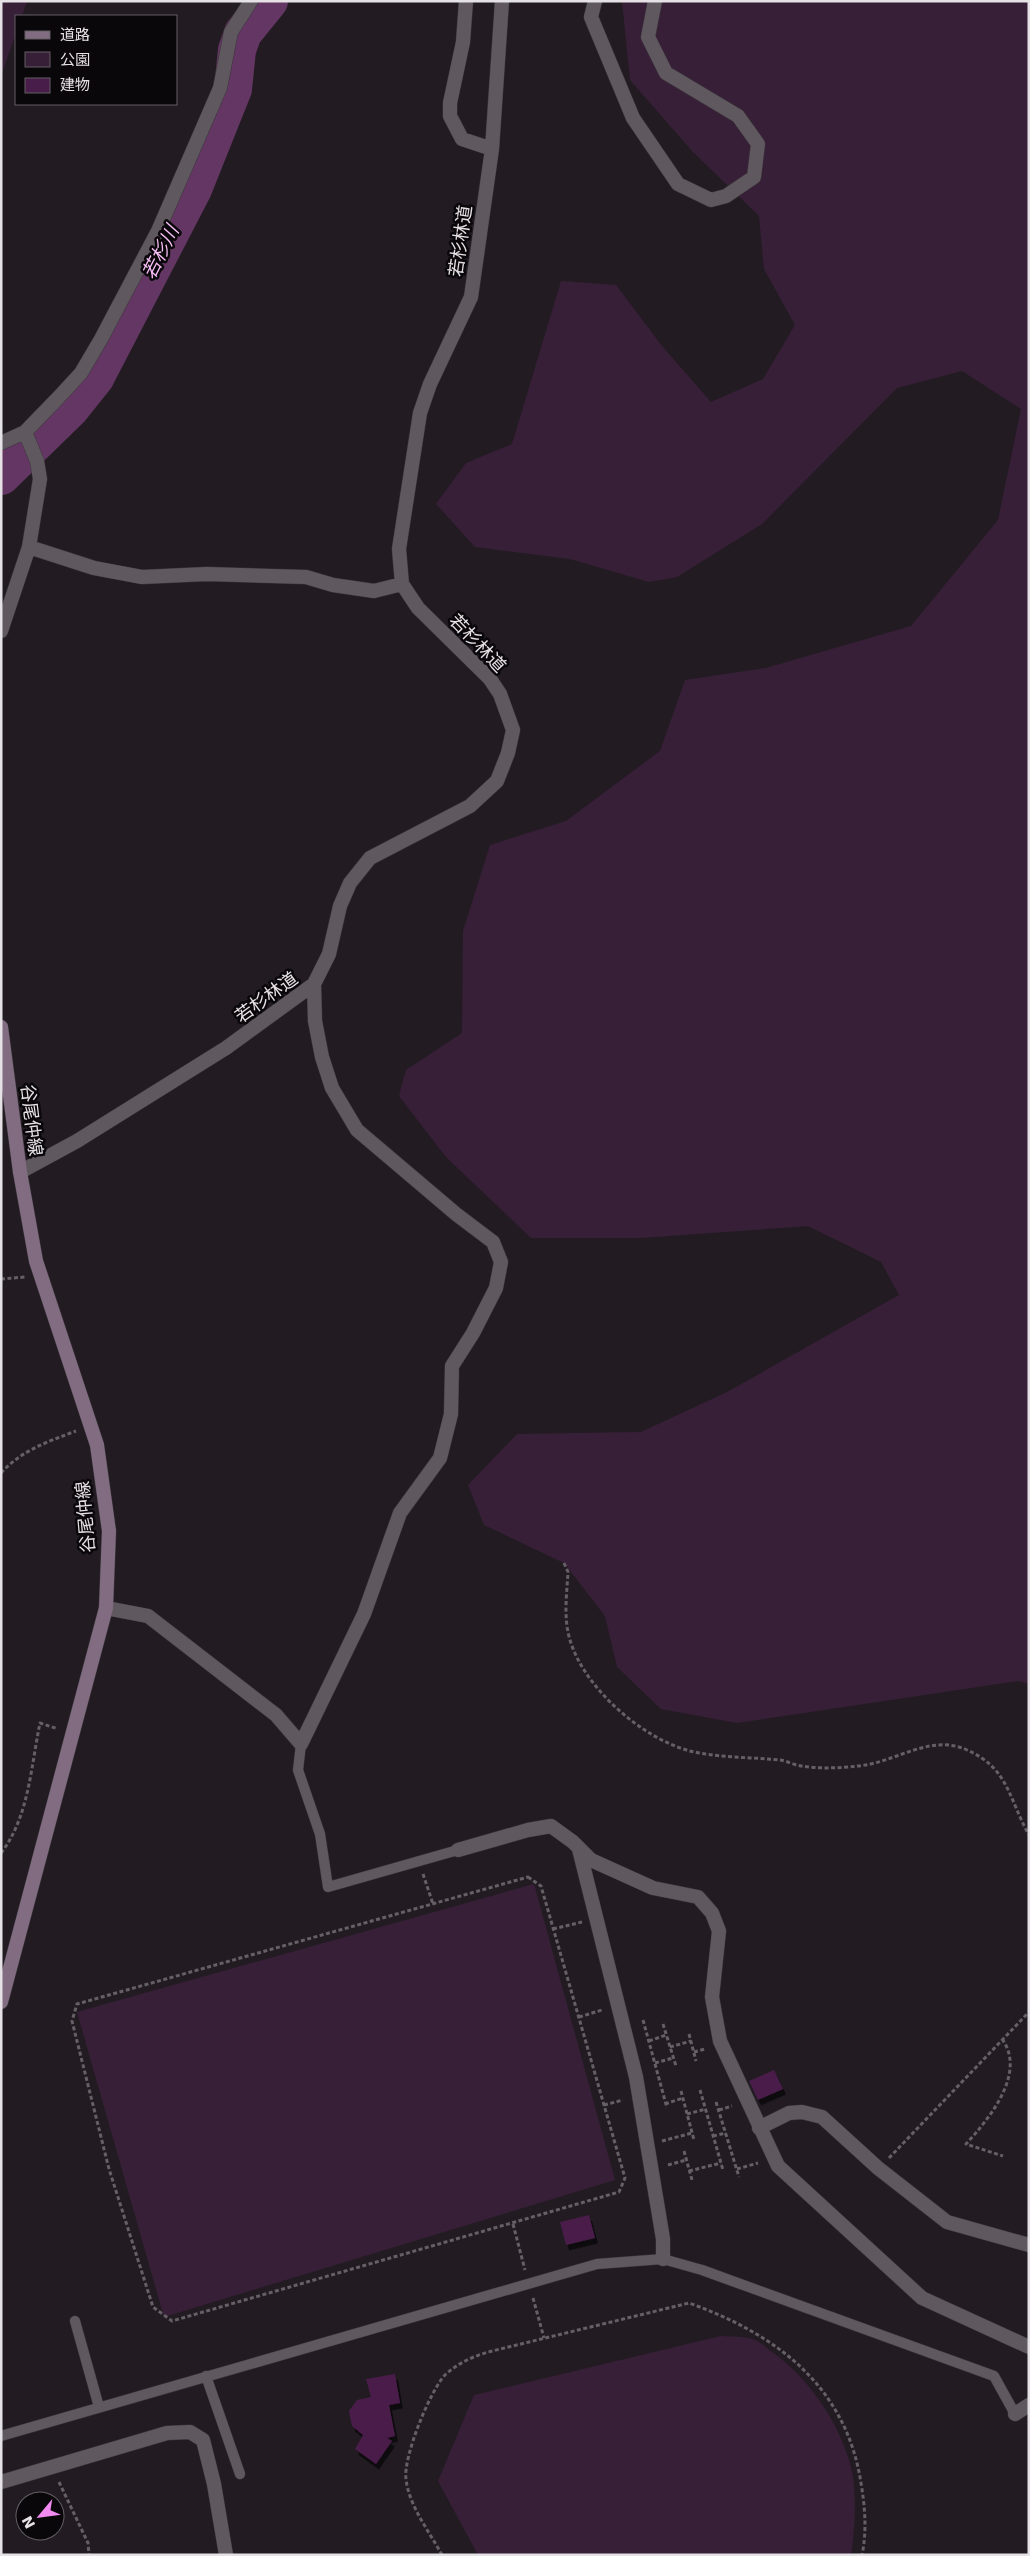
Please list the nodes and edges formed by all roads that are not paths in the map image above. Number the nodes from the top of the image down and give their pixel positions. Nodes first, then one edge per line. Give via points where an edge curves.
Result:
1 (251, 1) edge
2 (466, 1) edge
3 (502, 1) edge
4 (595, 1) edge
5 (655, 1) edge
6 (492, 149) junction
7 (26, 434) junction
8 (1, 443) edge
9 (29, 547) junction
10 (402, 584) junction
11 (1, 631) edge
12 (314, 984) junction
13 (1, 1027) edge
14 (20, 1172) junction
15 (106, 1608) junction
16 (301, 1744) junction
17 (578, 1847) junction
18 (458, 1850) joint
19 (1, 2002) edge
20 (759, 2128) junction
21 (1029, 2245) edge
22 (663, 2259) junction
23 (74, 2321) dead end
24 (1029, 2347) edge
25 (206, 2376) junction
26 (1029, 2405) edge
27 (99, 2407) junction
28 (1015, 2414) joint
29 (1, 2436) edge
30 (240, 2474) dead end
31 (1, 2482) edge
32 (226, 2555) edge

1 - 7 street via 231,32 220,88 158,231 80,373
2 - 6 street via 463,42 450,116 462,140
3 - 6 street, 若杉林道
4 - 5 street via 591,17 633,118 678,184 710,200 726,196 754,176 758,144 738,116 666,73 648,37
6 - 10 street, 若杉林道 via 471,297 430,384 420,413 399,549
7 - 8 street
7 - 9 street via 40,479
9 - 10 street via 94,568 142,577 207,574 306,577 374,591
9 - 11 street
10 - 12 street, 若杉林道 via 418,608 490,679 500,694 513,730 508,754 497,781 470,806 370,858 350,883 340,906 329,954
12 - 14 street, 若杉林道 via 226,1048 77,1142
12 - 16 street via 315,1021 322,1057 332,1088 357,1130 493,1242 501,1262 496,1288 452,1366 452,1414 440,1458 400,1514 364,1614
13 - 14 main road, 谷尾仲線
14 - 15 main road, 谷尾仲線 via 36,1261 96,1445 109,1530
15 - 16 street via 148,1616 276,1715
15 - 19 main road, 谷尾仲線
16 - 18 lane via 298,1770 320,1834 328,1888
17 - 18 street via 551,1826
17 - 20 street via 591,1860 653,1888 698,1897 712,1913 719,1931 712,1997 720,2042
17 - 22 street via 637,2084 663,2238
20 - 21 street via 789,2114 802,2112 822,2117 878,2168 947,2222
20 - 24 street via 778,2166 922,2298
22 - 25 lane via 597,2264
22 - 28 lane via 702,2270 994,2376
23 - 27 lane
25 - 27 lane
25 - 30 lane
26 - 28 street
27 - 29 lane
31 - 32 street via 167,2433 190,2432 203,2440

